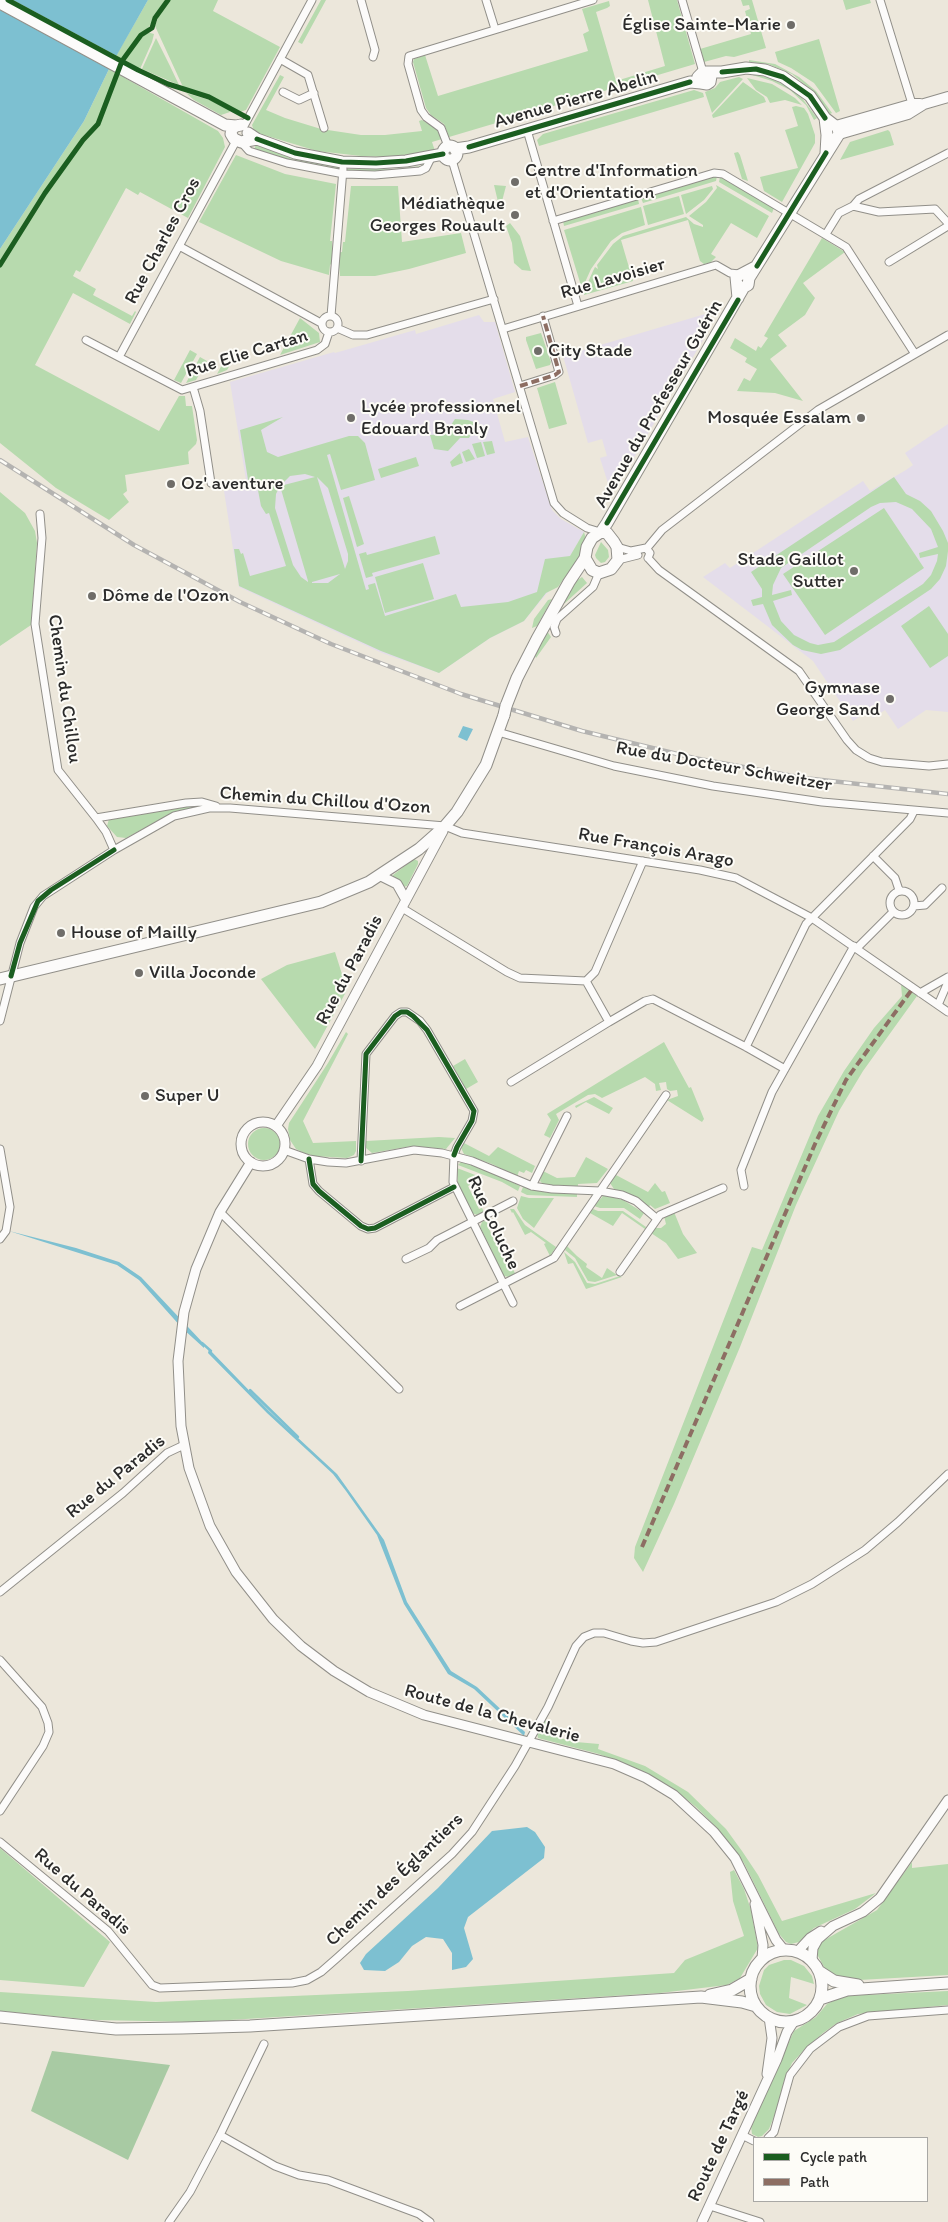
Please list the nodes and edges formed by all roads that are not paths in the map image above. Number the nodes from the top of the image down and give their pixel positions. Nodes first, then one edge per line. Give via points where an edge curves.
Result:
1 (312, 0) edge
2 (361, 0) edge
3 (486, 0) edge
4 (594, 0) edge
5 (682, 0) edge
6 (880, 0) edge
7 (0, 3) edge
8 (494, 30) junction
9 (373, 57) dead end
10 (280, 59) junction
11 (702, 77) junction
12 (283, 92) dead end
13 (314, 92) junction
14 (948, 97) edge
15 (917, 106) junction
16 (324, 128) dead end
17 (832, 129) junction
18 (527, 130) junction
19 (240, 134) junction
20 (451, 153) junction
21 (948, 154) edge
22 (431, 158) junction
23 (342, 162) junction
24 (344, 174) junction
25 (852, 206) junction
26 (789, 213) junction
27 (553, 221) junction
28 (948, 225) edge
29 (826, 234) junction
30 (179, 246) junction
31 (889, 262) dead end
32 (740, 279) junction
33 (494, 299) junction
34 (578, 306) junction
35 (331, 316) junction
36 (544, 316) junction
37 (322, 323) junction
38 (337, 328) junction
39 (503, 328) junction
40 (329, 332) junction
41 (948, 336) edge
42 (86, 340) dead end
43 (915, 354) junction
44 (119, 357) junction
45 (520, 386) junction
46 (194, 387) junction
47 (211, 484) dead end
48 (40, 514) dead end
49 (599, 532) junction
50 (617, 547) junction
51 (647, 548) junction
52 (638, 553) junction
53 (585, 558) junction
54 (648, 558) junction
55 (618, 560) junction
56 (596, 572) junction
57 (569, 582) junction
58 (556, 633) dead end
59 (498, 732) junction
60 (948, 764) edge
61 (221, 808) junction
62 (914, 811) junction
63 (948, 813) edge
64 (96, 818) junction
65 (445, 826) junction
66 (114, 850) junction
67 (873, 856) junction
68 (643, 861) junction
69 (381, 876) junction
70 (942, 888) dead end
71 (899, 890) junction
72 (404, 904) junction
73 (914, 906) junction
74 (893, 912) junction
75 (812, 918) junction
76 (855, 948) junction
77 (948, 977) edge
78 (6, 978) edge
79 (586, 981) junction
80 (948, 982) edge
81 (920, 992) junction
82 (938, 1005) junction
83 (948, 1012) edge
84 (0, 1021) edge
85 (609, 1022) junction
86 (746, 1046) junction
87 (785, 1069) junction
88 (511, 1082) dead end
89 (666, 1095) dead end
90 (567, 1116) dead end
91 (276, 1126) junction
92 (0, 1149) edge
93 (284, 1150) junction
94 (454, 1155) junction
95 (308, 1159) junction
96 (361, 1160) junction
97 (251, 1162) junction
98 (532, 1186) junction
99 (744, 1186) dead end
100 (454, 1188) junction
101 (723, 1188) dead end
102 (600, 1191) junction
103 (513, 1201) dead end
104 (220, 1212) junction
105 (656, 1218) junction
106 (472, 1222) junction
107 (0, 1239) edge
108 (406, 1259) dead end
109 (620, 1272) dead end
110 (503, 1284) junction
111 (513, 1303) dead end
112 (460, 1306) dead end
113 (399, 1389) dead end
114 (184, 1444) junction
115 (948, 1474) edge
116 (0, 1592) edge
117 (0, 1660) edge
118 (528, 1742) junction
119 (948, 1800) edge
120 (0, 1811) edge
121 (0, 1842) edge
122 (752, 1892) junction
123 (833, 1926) junction
124 (784, 1950) junction
125 (798, 1951) junction
126 (762, 1959) junction
127 (812, 1960) junction
128 (820, 1972) junction
129 (751, 1979) junction
130 (948, 1983) edge
131 (884, 1987) junction
132 (160, 1988) joint
133 (701, 1997) junction
134 (820, 1999) junction
135 (756, 2006) junction
136 (948, 2010) edge
137 (768, 2017) junction
138 (0, 2018) edge
139 (794, 2021) junction
140 (264, 2044) dead end
141 (765, 2084) junction
142 (220, 2135) junction
143 (742, 2135) junction
144 (769, 2137) edge
145 (753, 2141) edge
146 (710, 2206) junction
147 (169, 2222) edge
148 (430, 2222) edge
149 (702, 2222) edge
150 (760, 2222) edge

1 - 10 street, Rue Charles Cros
2 - 9 street via 375,50
3 - 8 street
4 - 8 street
5 - 11 street
6 - 15 street
7 - 19 main road, Avenue Pierre Abelin
8 - 20 street via 409,56 408,64 423,114 441,128
10 - 13 street via 308,75
10 - 19 street, Rue Charles Cros
11 - 17 main road, Avenue Pierre Abelin via 756,69 779,75 810,96
11 - 18 main road, Avenue Pierre Abelin
12 - 13 street via 299,100
13 - 16 street
14 - 15 main road
15 - 17 main road via 908,114
17 - 26 main road, Avenue du Professeur Guérin via 826,153
18 - 20 main road, Avenue Pierre Abelin
18 - 27 street
19 - 23 main road, Avenue Pierre Abelin via 295,153
19 - 24 street via 249,151
19 - 30 street, Rue Charles Cros
20 - 22 main road, Avenue Pierre Abelin
20 - 33 street
21 - 25 street via 859,199
22 - 23 main road, Avenue Pierre Abelin via 376,163
22 - 24 street via 420,172
23 - 24 street
24 - 35 street
25 - 28 street via 879,212 934,209
25 - 29 street via 839,213
26 - 27 street via 717,172
26 - 29 street
26 - 32 main road, Avenue du Professeur Guérin via 757,266
27 - 34 street
28 - 31 street
29 - 43 street via 852,254
30 - 37 street
30 - 44 street, Rue Charles Cros
32 - 34 street, Rue Lavoisier via 716,266
32 - 49 main road, Avenue du Professeur Guérin via 738,300
33 - 38 street via 367,336
33 - 39 street
34 - 36 street, Rue Lavoisier
35 - 37 street via 324,318
35 - 38 street via 337,320
36 - 39 street, Rue Lavoisier
36 - 45 street via 559,372
37 - 40 street via 322,328
38 - 40 street
39 - 45 street
40 - 46 street, Rue Elie Cartan via 325,344 317,350
41 - 43 street
42 - 44 street, Rue Elie Cartan
43 - 51 street via 804,420 662,530
44 - 46 street, Rue Elie Cartan via 180,390
45 - 49 street via 554,503 563,513
46 - 47 street
48 - 64 street, Chemin du Chillou via 42,538 35,624 53,744 60,775
49 - 50 main road
49 - 53 main road via 587,547
50 - 52 street
50 - 55 main road
51 - 52 street
51 - 54 street
52 - 54 street via 642,560
52 - 55 street
53 - 56 main road
53 - 57 main road
54 - 60 street via 659,570 799,671 856,750 869,758 893,764
55 - 56 main road via 611,569
56 - 57 main road
56 - 58 street via 593,587 557,620
57 - 59 main road via 526,660
59 - 62 street, Rue du Docteur Schweitzer via 614,766 704,784 822,802
59 - 65 main road via 478,781
61 - 64 street via 202,802 186,803
61 - 65 street, Chemin du Chillou d'Ozon
61 - 66 street, Chemin du Chillou d'Ozon via 174,816
62 - 63 street, Rue du Docteur Schweitzer
62 - 67 street
64 - 66 street, Chemin du Chillou
65 - 68 street, Rue François Arago via 462,833
65 - 69 main road via 420,850
65 - 72 street, Rue du Paradis
66 - 78 street, Chemin du Chillou d'Ozon via 38,901
67 - 71 street via 895,878
67 - 75 street
68 - 75 street, Rue François Arago via 736,878
68 - 79 street via 595,972
69 - 72 street via 397,884
69 - 78 main road via 321,902
70 - 73 street via 925,905
71 - 73 street via 910,894
71 - 74 street via 889,900
72 - 79 street via 520,978
72 - 91 street, Rue du Paradis via 317,1066
73 - 74 street via 906,914
74 - 76 street
75 - 76 street, Rue François Arago
75 - 86 street via 806,924
76 - 81 street, Rue François Arago
76 - 87 street
77 - 81 street
78 - 84 street, Chemin du Chillou d'Ozon
79 - 85 street
80 - 82 street
81 - 82 street, Rue François Arago
82 - 83 street, Rue François Arago
85 - 86 street via 653,999
85 - 88 street
86 - 87 street
87 - 99 street via 772,1092 741,1170
89 - 102 street
90 - 98 street
91 - 93 street via 282,1133
91 - 97 street via 254,1123 242,1135 242,1152
92 - 107 street via 10,1208 6,1231
93 - 95 street
93 - 97 street via 276,1161 269,1164 262,1166
94 - 96 street via 414,1150
94 - 96 street via 474,1111 427,1030 407,1012 401,1012 366,1054
94 - 98 street
94 - 100 street, Rue Coluche
95 - 96 street via 328,1162
95 - 100 street via 313,1184 368,1229
97 - 104 street, Rue du Paradis
98 - 102 street via 552,1190
100 - 106 street, Rue Coluche
101 - 105 street via 665,1211
102 - 105 street via 636,1201
102 - 110 street via 554,1258
103 - 106 street
104 - 113 street
104 - 114 street, Rue du Paradis via 196,1269 182,1325 178,1383
105 - 109 street
106 - 108 street
106 - 110 street, Rue Coluche
110 - 111 street, Rue Coluche
110 - 112 street
114 - 116 street, Rue du Paradis via 167,1453 123,1493
114 - 118 street, Route de la Chevalerie via 202,1507 226,1557 258,1602 300,1646 350,1682 388,1701 424,1715
115 - 118 street, Chemin des Églantiers via 866,1550 776,1602 656,1642 643,1643 604,1632 584,1637 576,1646
117 - 120 street via 42,1706 49,1732 44,1746
118 - 122 street, Route de la Chevalerie via 614,1764 660,1786 714,1832 735,1858
118 - 132 street, Chemin des Églantiers via 472,1832 452,1854 321,1972 307,1980 292,1983
119 - 123 street via 880,1898 862,1912
121 - 132 street, Rue du Paradis via 108,1931 152,1985
122 - 124 street, Route de la Chevalerie
122 - 126 street, Route de la Chevalerie via 763,1946
123 - 125 street via 810,1938
123 - 127 street via 818,1938
124 - 125 main road
124 - 126 main road via 772,1952
125 - 127 main road
126 - 129 main road
127 - 128 main road
128 - 131 main road via 834,1981
128 - 134 main road
129 - 133 main road via 732,1990
129 - 135 main road via 750,1988
130 - 131 main road
131 - 134 main road via 847,1990
133 - 135 main road
133 - 138 main road via 182,2028 116,2028
134 - 139 main road via 810,2013
135 - 137 main road
136 - 144 street via 868,2016 839,2027 810,2049 790,2075 774,2132
137 - 139 main road
137 - 141 street, Route de Targé via 772,2038
139 - 141 street, Route de Targé
140 - 142 street
141 - 143 street, Route de Targé
142 - 147 street via 190,2192
142 - 148 street via 276,2166 328,2180 419,2214
143 - 145 street
143 - 146 street, Route de Targé
146 - 149 street, Route de Targé
146 - 150 street

